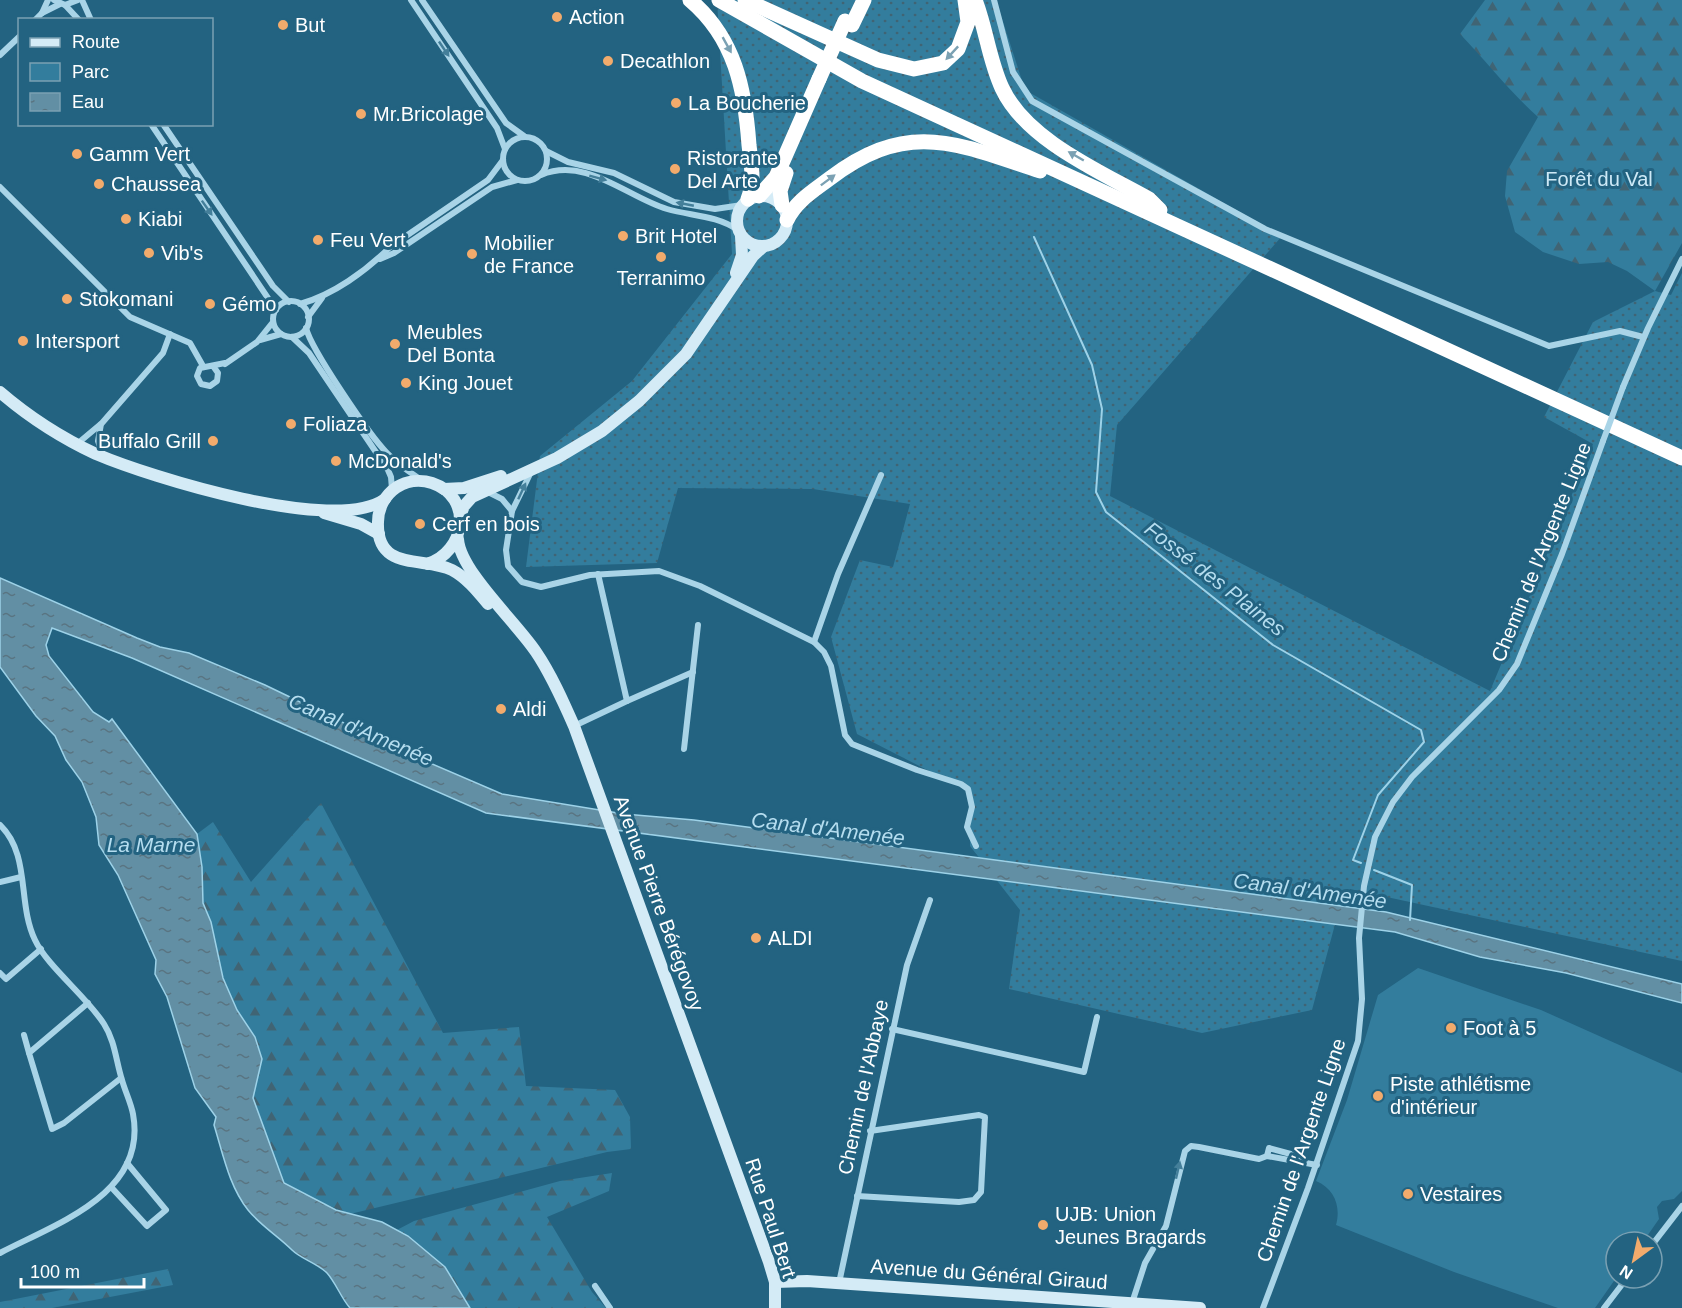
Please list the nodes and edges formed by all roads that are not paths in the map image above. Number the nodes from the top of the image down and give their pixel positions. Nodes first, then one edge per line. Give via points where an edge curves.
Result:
1 (48, 0) edge
2 (54, 0) edge
3 (80, 0) edge
4 (411, 0) edge
5 (422, 0) edge
6 (690, 0) edge
7 (719, 0) edge
8 (733, 0) edge
9 (745, 0) edge
10 (855, 0) edge
11 (864, 0) edge
12 (965, 0) edge
13 (975, 0) edge
14 (994, 0) edge
15 (63, 5) junction
16 (42, 13) junction
17 (37, 18) edge
18 (77, 18) edge
19 (90, 18) edge
20 (849, 23) junction
21 (18, 38) edge
22 (0, 55) edge
23 (823, 81) junction
24 (152, 126) edge
25 (164, 126) edge
26 (524, 136) junction
27 (505, 149) junction
28 (546, 151) junction
29 (502, 160) junction
30 (541, 175) junction
31 (517, 180) junction
32 (1094, 186) junction
33 (0, 187) edge
34 (750, 200) junction
35 (782, 205) junction
36 (1160, 210) junction
37 (787, 220) junction
38 (740, 233) junction
39 (764, 246) junction
40 (1682, 259) edge
41 (377, 260) junction
42 (322, 297) junction
43 (289, 302) junction
44 (300, 304) junction
45 (276, 310) junction
46 (308, 317) junction
47 (273, 322) junction
48 (306, 328) junction
49 (170, 334) junction
50 (281, 334) junction
51 (292, 337) junction
52 (1644, 337) junction
53 (257, 342) junction
54 (225, 363) junction
55 (203, 366) junction
56 (213, 366) junction
57 (218, 373) junction
58 (0, 392) edge
59 (102, 423) junction
60 (77, 444) junction
61 (1682, 450) edge
62 (103, 456) junction
63 (1682, 458) edge
64 (531, 471) junction
65 (881, 475) dead end
66 (423, 481) junction
67 (444, 489) junction
68 (484, 491) junction
69 (388, 495) junction
70 (309, 508) junction
71 (512, 512) junction
72 (460, 516) junction
73 (379, 534) junction
74 (458, 539) junction
75 (428, 564) junction
76 (598, 574) junction
77 (698, 625) dead end
78 (814, 642) junction
79 (693, 672) junction
80 (552, 681) junction
81 (627, 701) junction
82 (574, 726) junction
83 (684, 749) dead end
84 (0, 825) edge
85 (976, 846) dead end
86 (21, 877) junction
87 (0, 882) edge
88 (930, 900) dead end
89 (41, 949) junction
90 (0, 973) edge
91 (88, 1003) junction
92 (1097, 1017) dead end
93 (892, 1029) junction
94 (24, 1035) dead end
95 (29, 1053) junction
96 (121, 1078) junction
97 (870, 1131) junction
98 (725, 1141) joint
99 (127, 1163) junction
100 (1317, 1165) junction
101 (112, 1188) junction
102 (856, 1197) junction
103 (1682, 1206) edge
104 (1664, 1230) edge
105 (0, 1253) edge
106 (775, 1282) junction
107 (839, 1283) junction
108 (595, 1286) dead end
109 (1618, 1290) edge
110 (1132, 1303) junction
111 (1163, 1307) edge
112 (610, 1308) edge
113 (775, 1308) edge
114 (1200, 1308) edge
115 (1263, 1308) edge
116 (1604, 1308) edge

1 - 16 street
2 - 15 street
3 - 15 street
3 - 19 street
4 -> 27 street via 497,128
5 - 26 street via 506,123
6 -> 34 highway via 719,31 739,71 746,107
7 - 32 highway via 862,81
8 - 36 highway via 864,74
12 -> 9 highway via 968,22 957,49 943,63 924,69 879,60
10 - 20 highway
11 - 20 highway
36 -> 13 highway via 1149,199 1026,123 1002,89
14 - 52 street via 1013,72 1032,101 1265,229 1549,346 1620,331
15 - 16 street
15 - 18 street
16 - 17 street
20 - 23 highway, bridge
21 - 22 street
23 - 34 highway via 776,177
23 - 35 highway via 783,180
24 -> 45 street
25 - 43 street via 273,286
26 - 27 street
26 - 28 street via 537,140
27 - 29 street
28 - 30 street via 548,161
34 -> 28 street via 715,209 674,202 614,173 568,162
29 - 31 street via 507,172
29 - 41 street via 488,180
30 - 31 street via 530,181
30 -> 38 street via 566,171 598,177 653,204 722,221
31 - 41 street via 492,187 394,253
37 -> 32 highway via 796,205 852,162 907,141 947,142 1079,185
32 - 63 highway
33 - 49 street via 130,317
34 - 35 main road via 775,199
34 - 38 main road via 737,216
35 - 37 main road
36 - 61 highway
37 - 39 main road via 778,241
38 - 39 main road via 751,244
38 - 67 main road via 741,263 725,289 681,350 636,396 597,427 545,458 472,486
39 - 64 main road via 753,256 705,329 663,379 602,431
40 - 52 street, Chemin de l'Argente Ligne
41 - 42 street
42 - 44 street
42 - 46 street
43 - 44 street
43 - 45 street
44 - 46 street
45 - 47 street
46 - 48 street
47 - 50 street
47 - 53 street
48 - 51 street
48 - 66 street via 315,349 385,451
49 - 55 street via 190,343
49 - 59 street via 163,353
50 - 51 street
50 - 53 street
51 - 69 street via 309,353 388,470
52 - 100 street, Chemin de l'Argente Ligne, bridge via 1516,664 1499,690 1412,777 1393,802 1375,837 1364,886 1359,938 1362,999 1358,1041
53 - 54 street
54 - 56 street
54 - 57 street
55 - 56 street
55 - 57 street via 197,376 204,386 214,384
56 - 57 street
58 - 60 main road
59 - 60 street
59 - 62 street via 98,441
60 - 62 main road
62 - 70 main road via 214,493
64 - 68 main road
71 -> 64 street
65 - 78 street via 838,574
66 - 67 main road
66 - 69 main road via 406,483
67 - 72 main road via 452,496
68 - 71 street via 502,498
68 - 72 main road via 469,500
69 - 70 main road via 359,509
69 - 73 main road via 378,519
70 - 73 main road via 361,524
71 - 76 street via 506,558 512,573 522,582 541,587
72 - 74 main road
73 - 75 main road via 398,558
74 - 75 main road via 449,552
74 - 80 main road via 459,550 470,568 525,636
75 - 80 main road via 455,571 471,584
76 - 78 street via 659,571 680,577
76 - 81 street
77 - 79 street
78 - 85 street via 831,666 844,735 860,749 968,789 972,807 967,827
79 - 81 street
79 - 83 street
80 - 82 main road, Avenue Pierre Bérégovoy
81 - 82 street
82 - 98 main road, Avenue Pierre Bérégovoy
84 - 86 street via 14,844
86 - 87 street
86 - 89 street via 32,933
88 - 93 street, Chemin de l'Abbaye via 907,965
89 - 90 street via 6,980
89 - 91 street
91 - 95 street
91 - 96 street via 109,1033
92 - 93 street via 1084,1072
93 - 97 street, Chemin de l'Abbaye
94 - 95 street
95 - 96 street via 52,1129
96 - 99 street via 133,1115 133,1148
97 - 102 street, Chemin de l'Abbaye
97 - 102 street via 985,1117 981,1192 974,1200 959,1202
98 - 106 main road, Rue Paul Bert
99 - 101 street
99 - 101 street via 166,1210 147,1226
110 -> 100 street via 1145,1263 1166,1226 1185,1150 1191,1146
100 - 115 street, Chemin de l'Argente Ligne
101 - 105 street via 89,1206
102 - 107 street, Chemin de l'Abbaye
103 - 104 street
106 - 107 main road, Avenue du Général Giraud
106 - 113 main road, Rue Paul Bert
107 - 110 main road, Avenue du Général Giraud
108 - 112 street
109 - 116 street
110 - 111 main road, Avenue du Général Giraud
111 - 114 main road, Avenue du Général Giraud

